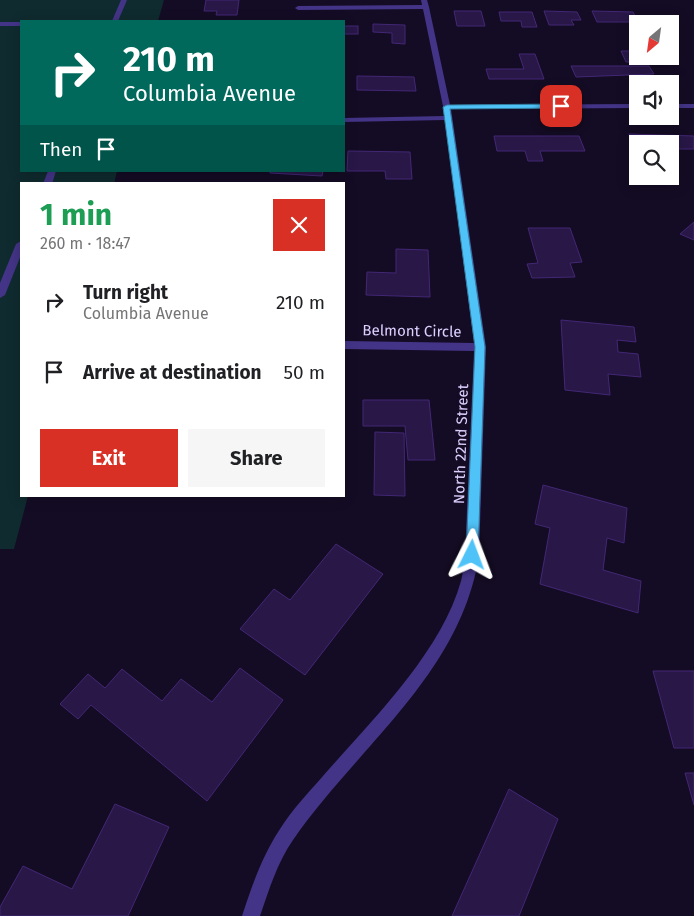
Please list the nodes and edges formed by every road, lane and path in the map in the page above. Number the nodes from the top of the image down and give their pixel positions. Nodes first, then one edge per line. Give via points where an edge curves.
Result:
1 (124, 0) edge
2 (425, 3) edge
3 (298, 8) dead end
4 (115, 20) edge
5 (0, 24) edge
6 (20, 24) edge
7 (629, 106) edge
8 (679, 106) edge
9 (694, 106) edge
10 (448, 112) junction
11 (345, 120) edge
12 (20, 246) edge
13 (0, 295) edge
14 (345, 345) edge
15 (480, 347) junction
16 (251, 916) edge

1 - 4 street
2 - 3 street
2 - 10 street, North 22nd Street
5 - 6 street
7 - 10 street
8 - 9 street
10 - 11 street
10 - 15 street, North 22nd Street
12 - 13 street
14 - 15 street, Belmont Circle
15 - 16 street, North 22nd Street via 472,555 468,581 458,608 435,652 411,687 286,835 267,869

